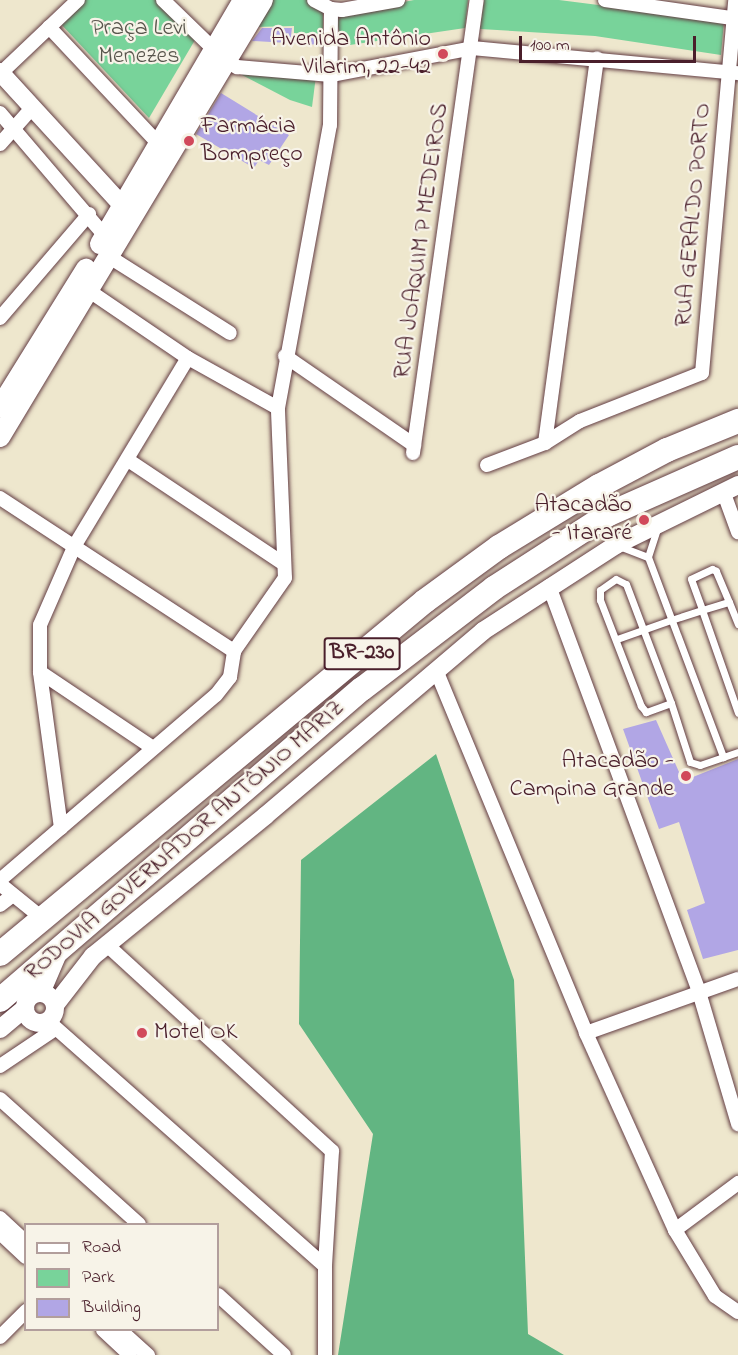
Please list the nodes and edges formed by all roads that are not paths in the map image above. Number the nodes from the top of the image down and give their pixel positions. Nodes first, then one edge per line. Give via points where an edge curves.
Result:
1 (78, 0) edge
2 (163, 0) edge
3 (243, 0) edge
4 (262, 0) edge
5 (314, 0) edge
6 (398, 0) edge
7 (477, 0) edge
8 (605, 0) edge
9 (735, 0) edge
10 (331, 9) junction
11 (735, 19) edge
12 (49, 27) junction
13 (472, 48) junction
14 (220, 56) junction
15 (597, 58) junction
16 (0, 73) edge
17 (733, 73) edge
18 (331, 75) junction
19 (32, 108) junction
20 (0, 113) edge
21 (14, 128) junction
22 (157, 142) junction
23 (0, 144) edge
24 (127, 212) junction
25 (88, 214) junction
26 (105, 236) junction
27 (108, 256) junction
28 (83, 287) junction
29 (0, 318) edge
30 (230, 333) dead end
31 (285, 356) junction
32 (188, 358) junction
33 (0, 408) edge
34 (278, 408) junction
35 (738, 421) edge
36 (0, 437) edge
37 (545, 443) junction
38 (738, 457) edge
39 (128, 460) junction
40 (487, 465) dead end
41 (731, 488) edge
42 (0, 498) edge
43 (658, 523) junction
44 (738, 532) edge
45 (75, 545) junction
46 (616, 545) junction
47 (648, 557) junction
48 (285, 564) junction
49 (549, 586) junction
50 (729, 602) junction
51 (702, 610) junction
52 (671, 620) junction
53 (738, 624) edge
54 (644, 632) junction
55 (617, 639) junction
56 (234, 651) junction
57 (436, 670) junction
58 (40, 672) junction
59 (671, 703) junction
60 (738, 713) edge
61 (153, 748) junction
62 (738, 752) edge
63 (723, 758) junction
64 (61, 828) junction
65 (0, 882) edge
66 (13, 895) junction
67 (0, 905) edge
68 (42, 918) junction
69 (107, 945) junction
70 (60, 948) junction
71 (0, 954) edge
72 (738, 979) edge
73 (699, 992) junction
74 (0, 1000) edge
75 (43, 1010) junction
76 (2, 1027) edge
77 (586, 1033) junction
78 (0, 1066) edge
79 (0, 1099) edge
80 (738, 1124) edge
81 (738, 1182) edge
82 (138, 1223) edge
83 (2, 1227) edge
84 (675, 1230) junction
85 (24, 1241) edge
86 (24, 1254) edge
87 (325, 1266) junction
88 (219, 1296) edge
89 (738, 1312) edge
90 (24, 1313) edge
91 (105, 1331) edge
92 (0, 1337) edge
93 (122, 1345) edge
94 (148, 1355) edge
95 (284, 1355) edge
96 (325, 1355) edge

1 - 12 street
2 - 14 street
3 - 14 main road
4 - 14 main road
5 - 10 street
6 - 10 street
7 - 13 street, RUA JOAQUIM P MEDEIROS
8 - 11 street
9 - 11 street, RUA GERALDO PORTO
10 - 18 street
11 - 17 street, RUA GERALDO PORTO
12 - 16 street
12 - 22 street
13 - 15 street
13 - 18 street
13 - 31 street, RUA JOAQUIM P MEDEIROS via 413,449
14 - 18 street via 237,67
14 - 22 main road
14 - 24 main road
15 - 17 street
15 - 37 street
16 - 19 street
17 - 37 street, RUA GERALDO PORTO via 702,373 580,421
18 - 31 street via 330,125
19 - 21 street
19 - 24 street
20 - 21 street
21 - 23 street
21 - 25 street
22 - 24 main road
24 - 26 main road
24 - 27 main road
25 - 26 street
25 - 29 street
26 - 28 main road
27 - 28 main road
27 - 30 street
28 - 32 street
28 - 33 main road
28 - 36 main road
31 - 34 street
32 - 34 street
32 - 39 street
34 - 48 street
35 - 68 highway, RODOVIA GOVERNADOR ANTÔNIO MARIZ / BR-230 via 667,450 499,547 425,601
37 - 40 street
38 - 70 highway, RODOVIA GOVERNADOR ANTÔNIO MARIZ / BR-230 via 609,514 494,588 362,689
39 - 45 street
39 - 48 street
41 - 43 street, BR-230
41 - 44 street
42 - 45 street
43 - 46 street, BR-230
43 - 47 lane
45 - 56 street
45 - 58 street via 40,626
46 - 47 lane
46 - 49 street, BR-230
47 - 52 lane
48 - 56 street via 285,578
49 - 57 street, BR-230 via 483,631
49 - 73 street
50 - 51 lane
50 - 51 lane via 712,569 691,579
50 - 53 lane
51 - 52 lane
51 - 60 lane
52 - 54 lane
52 - 63 lane
54 - 55 lane
54 - 55 lane via 626,584 616,579 600,591 600,600
54 - 59 lane
55 - 59 lane via 643,709 648,711
56 - 61 street via 230,677 224,687
57 - 69 street, BR-230
57 - 77 street
58 - 61 street
58 - 64 street
59 - 63 lane via 690,762 700,765
61 - 64 street
62 - 63 lane
64 - 65 street
65 - 66 street
66 - 67 street
66 - 68 street
68 - 71 highway, RODOVIA GOVERNADOR ANTÔNIO MARIZ / BR-230
69 - 75 street, BR-230 via 80,968 60,978
69 - 87 street via 332,1151
70 - 74 highway, RODOVIA GOVERNADOR ANTÔNIO MARIZ / BR-230
70 - 75 street
72 - 73 street
73 - 77 street
73 - 80 street
75 - 76 street
75 - 78 street
75 - 87 street
77 - 84 street
79 - 82 street
81 - 84 street
83 - 85 street
83 - 86 street
84 - 89 street via 704,1282 715,1296
87 - 96 street
88 - 95 street
90 - 92 street
91 - 93 street
93 - 94 street

